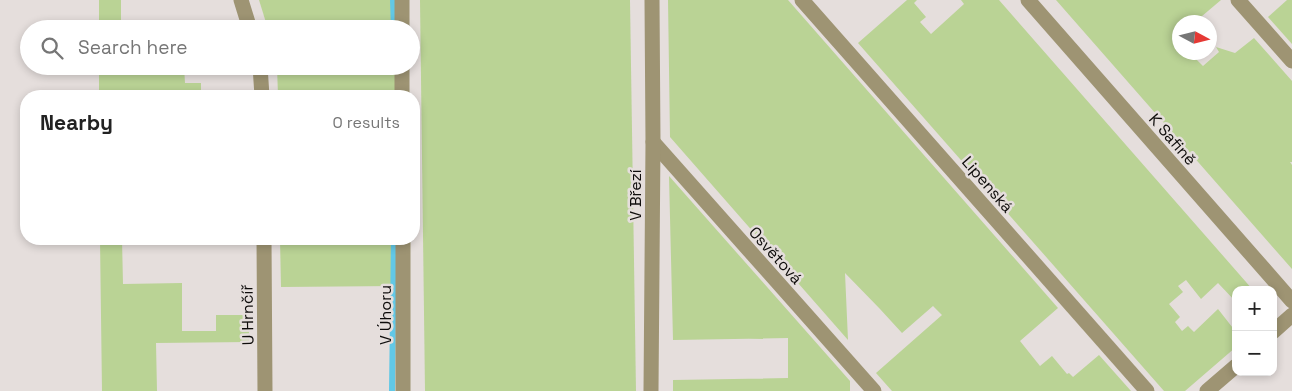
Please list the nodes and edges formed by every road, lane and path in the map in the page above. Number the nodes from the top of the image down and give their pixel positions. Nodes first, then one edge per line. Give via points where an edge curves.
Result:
1 (241, 0) edge
2 (402, 0) edge
3 (652, 0) edge
4 (802, 0) edge
5 (1028, 0) edge
6 (1238, 0) edge
7 (247, 20) edge
8 (402, 20) edge
9 (1292, 61) edge
10 (261, 75) edge
11 (402, 75) edge
12 (262, 90) edge
13 (402, 90) edge
14 (653, 142) junction
15 (264, 245) edge
16 (403, 245) edge
17 (1292, 301) edge
18 (1292, 315) edge
19 (1274, 331) edge
20 (1232, 369) edge
21 (265, 391) edge
22 (403, 391) edge
23 (651, 391) edge
24 (874, 391) edge
25 (1147, 391) edge
26 (1207, 391) edge

1 - 7 street
2 - 8 street
3 - 14 street, V Březí
4 - 25 street, Lipenská
5 - 17 street, K Safině
6 - 9 street
10 - 12 street
11 - 13 street
14 - 23 street, V Březí
14 - 24 street, Osvětová
15 - 21 street, U Hrnčíř
16 - 22 street, V Úhoru
18 - 19 street
20 - 26 street

